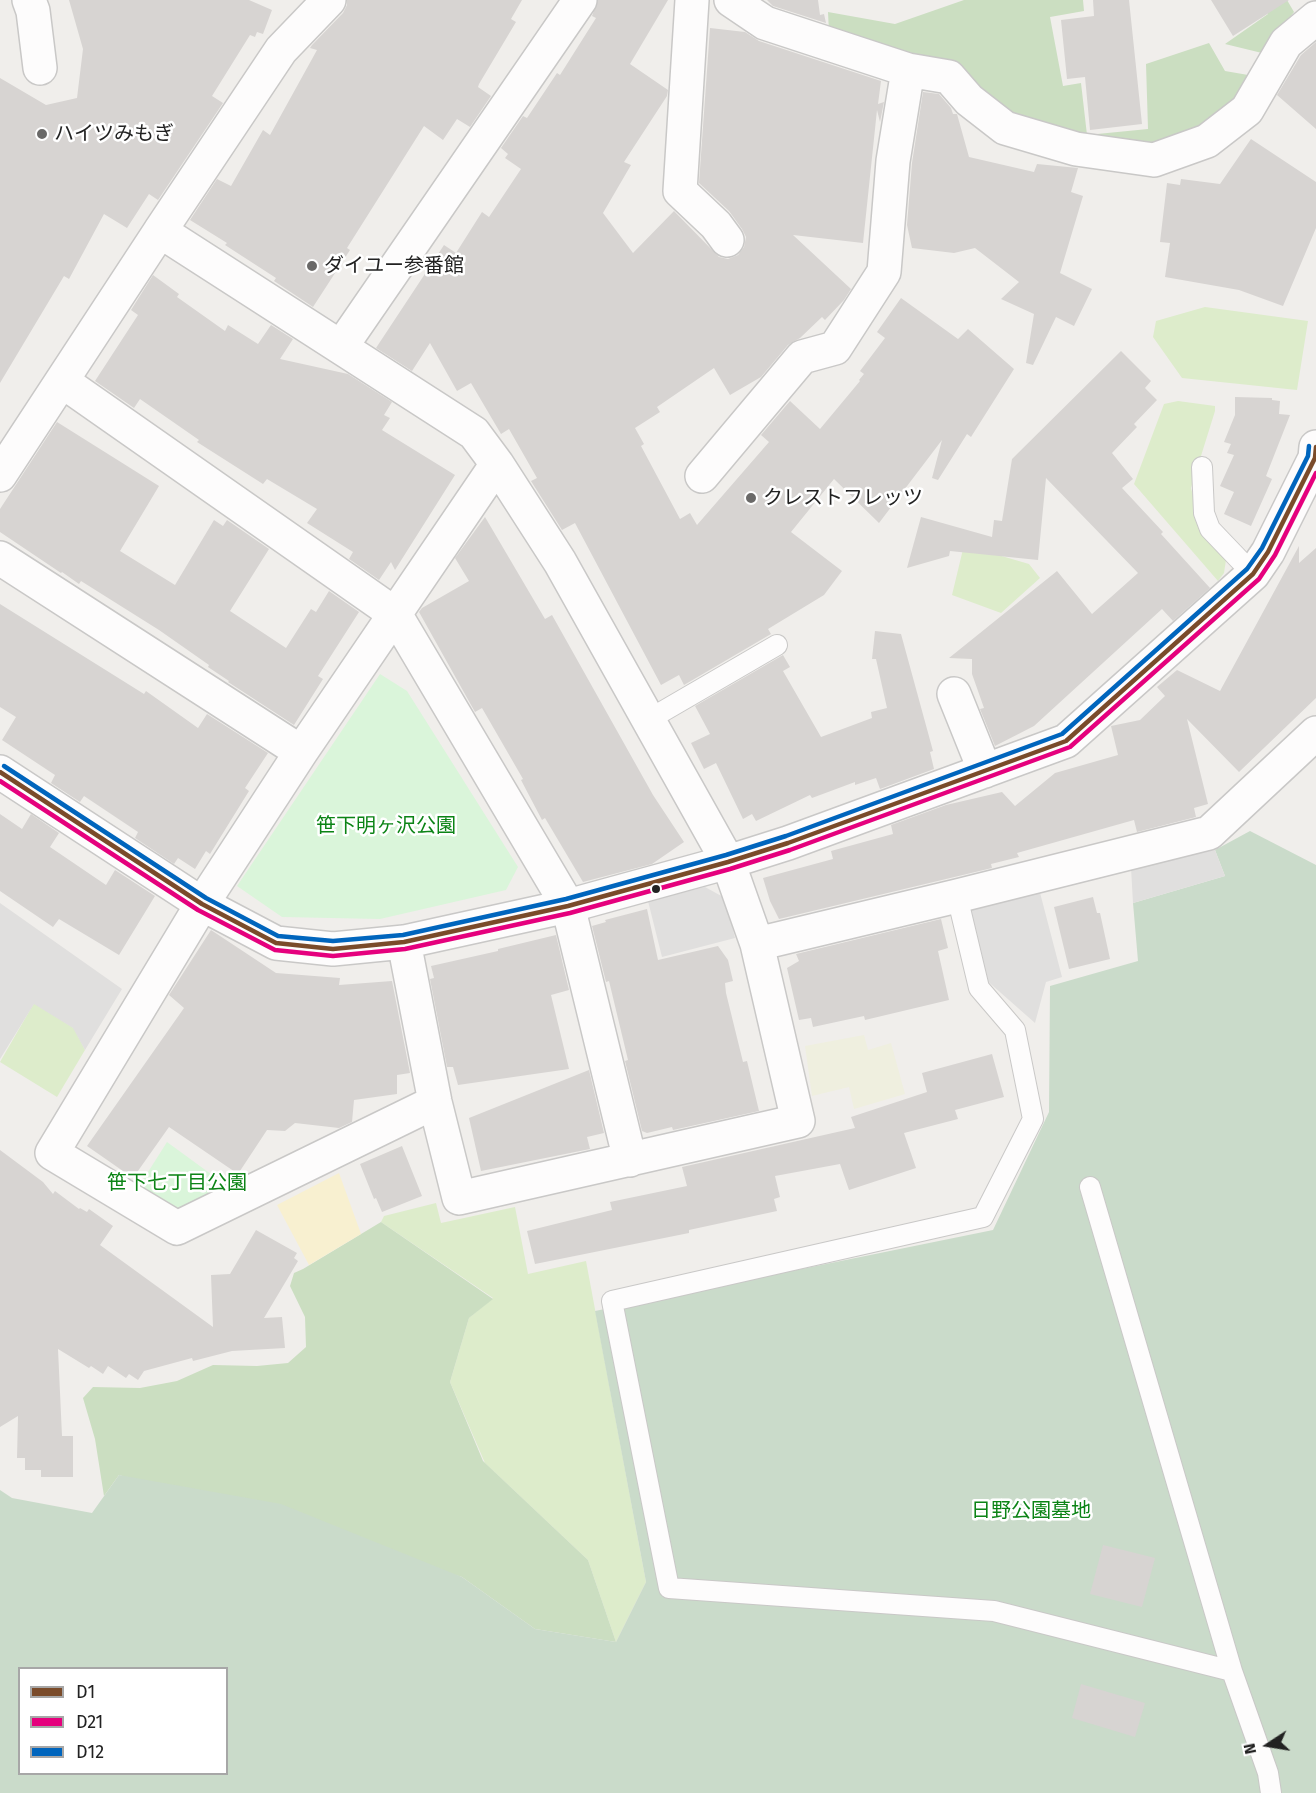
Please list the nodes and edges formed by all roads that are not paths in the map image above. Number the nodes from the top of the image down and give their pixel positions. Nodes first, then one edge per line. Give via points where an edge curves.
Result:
1 (29, 0) edge
2 (329, 0) edge
3 (580, 0) edge
4 (692, 0) edge
5 (731, 0) edge
6 (1316, 18) edge
7 (40, 68) dead end
8 (908, 70) junction
9 (160, 231) junction
10 (727, 240) dead end
11 (342, 347) junction
12 (62, 381) junction
13 (1316, 454) edge
14 (497, 464) junction
15 (1202, 467) dead end
16 (0, 475) edge
17 (702, 476) dead end
18 (0, 558) edge
19 (1253, 574) junction
20 (395, 614) junction
21 (777, 645) dead end
22 (954, 694) dead end
23 (648, 720) junction
24 (1316, 733) edge
25 (301, 752) junction
26 (985, 771) junction
27 (0, 772) edge
28 (728, 862) junction
29 (957, 896) junction
30 (202, 903) junction
31 (568, 906) junction
32 (404, 942) junction
33 (757, 944) junction
34 (435, 1102) junction
35 (630, 1160) junction
36 (1090, 1187) dead end
37 (1232, 1671) junction
38 (1271, 1793) edge

1 - 7 street
2 - 9 street via 281,50
3 - 11 street
4 - 10 street via 680,191
5 - 8 street via 765,23
6 - 8 street via 1286,43 1247,110 1207,141 1154,160 1076,149 1005,128 969,100 949,77
8 - 17 street via 893,161 884,272 835,348 802,357
9 - 11 street
9 - 12 street
11 - 14 street via 474,433
12 - 16 street
12 - 20 street
13 - 19 street via 1268,552
14 - 20 street
14 - 23 street via 560,562
15 - 19 lane via 1203,513 1210,529
18 - 25 street
19 - 26 street via 1066,741
20 - 25 street
20 - 31 street
21 - 23 lane
22 - 26 street
23 - 28 street
24 - 29 street via 1209,832
25 - 30 street
26 - 28 street
27 - 30 street
28 - 31 street
28 - 33 street
29 - 33 street
29 - 37 lane via 979,988 1015,1030 1033,1119 983,1217 612,1301 669,1588 994,1611
30 - 32 street via 276,943 333,949
30 - 34 street via 52,1153 177,1228
31 - 32 street
31 - 35 street
32 - 34 street
33 - 35 street via 798,1121
34 - 35 street via 459,1198
36 - 37 lane
37 - 38 lane via 1268,1773

